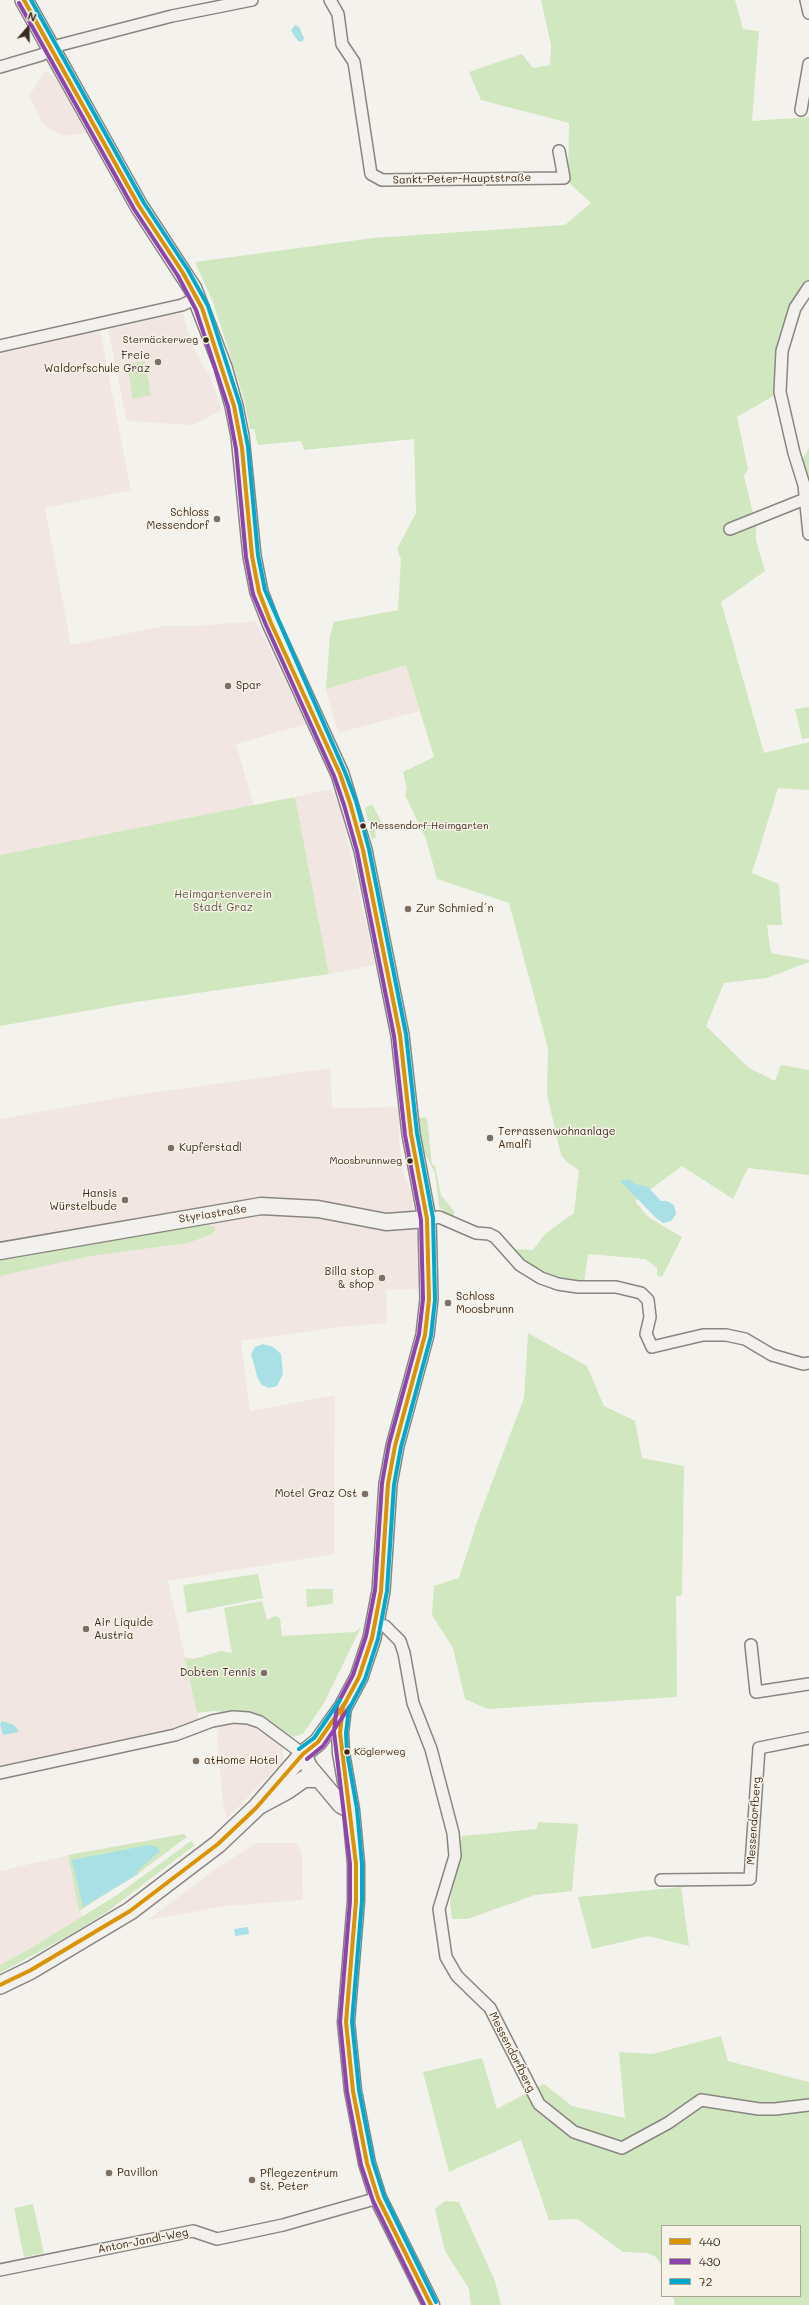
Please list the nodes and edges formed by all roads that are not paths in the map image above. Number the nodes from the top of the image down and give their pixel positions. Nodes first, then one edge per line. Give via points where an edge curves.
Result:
1 (24, 0) edge
2 (252, 0) edge
3 (330, 0) edge
4 (806, 0) edge
5 (809, 13) edge
6 (51, 50) junction
7 (809, 64) edge
8 (0, 67) edge
9 (801, 110) dead end
10 (559, 151) dead end
11 (809, 287) edge
12 (197, 298) junction
13 (0, 346) edge
14 (805, 499) junction
15 (730, 529) dead end
16 (809, 534) edge
17 (427, 1219) junction
18 (0, 1251) edge
19 (809, 1363) edge
20 (375, 1624) junction
21 (751, 1645) dead end
22 (809, 1684) edge
23 (343, 1707) junction
24 (809, 1738) edge
25 (303, 1754) junction
26 (0, 1773) edge
27 (319, 1779) junction
28 (350, 1804) junction
29 (256, 1808) junction
30 (661, 1880) dead end
31 (0, 1985) edge
32 (809, 2105) edge
33 (378, 2198) junction
34 (0, 2270) edge
35 (430, 2305) edge

1 - 6 main road
2 - 6 street via 172,16 60,45
3 - 10 street, Sankt-Peter-Hauptstraße via 338,14 342,44 354,62 371,174 382,180 564,178
4 - 5 street
6 - 8 street
6 - 12 main road via 139,206
7 - 9 street
11 - 14 street via 795,308 782,351 780,392 804,485
12 - 13 street via 182,305
12 - 17 main road via 234,406 242,448 252,556 260,592 271,623 340,774 363,850 400,1035 411,1134
14 - 15 street
14 - 16 street
17 - 18 main road, Styriastraße via 386,1222 318,1209 261,1206
17 - 19 street via 439,1217 476,1233 490,1234 520,1265 540,1278 578,1287 616,1287 641,1292 648,1300 650,1317 646,1334 652,1347 703,1335 726,1335 745,1340 772,1354 803,1364
17 - 20 main road via 429,1300 425,1335 395,1446 388,1484 381,1591
20 - 23 main road via 361,1670
20 - 32 street, Messendorfberg via 386,1626 400,1641 406,1657 413,1703 431,1749 453,1833 455,1856 439,1909 446,1957 457,1976 490,2008 539,2104 574,2132 622,2148 668,2123 701,2100 765,2109
21 - 22 street via 756,1692
23 - 25 main road via 318,1742
23 - 28 main road via 340,1732
24 - 30 street, Messendorfberg via 759,1748 750,1879
25 - 26 street via 260,1722 233,1717 212,1720 175,1735
25 - 27 main road
25 - 28 main road via 318,1763
25 - 29 main road
27 - 28 main road via 341,1805
27 - 29 main road via 304,1779
28 - 33 main road via 356,1864 356,1901 346,2022 353,2091 367,2163
29 - 31 main road via 218,1844 130,1911 31,1970
33 - 34 street, Anton-Jandl-Weg via 283,2226 217,2238 193,2231
33 - 35 main road

